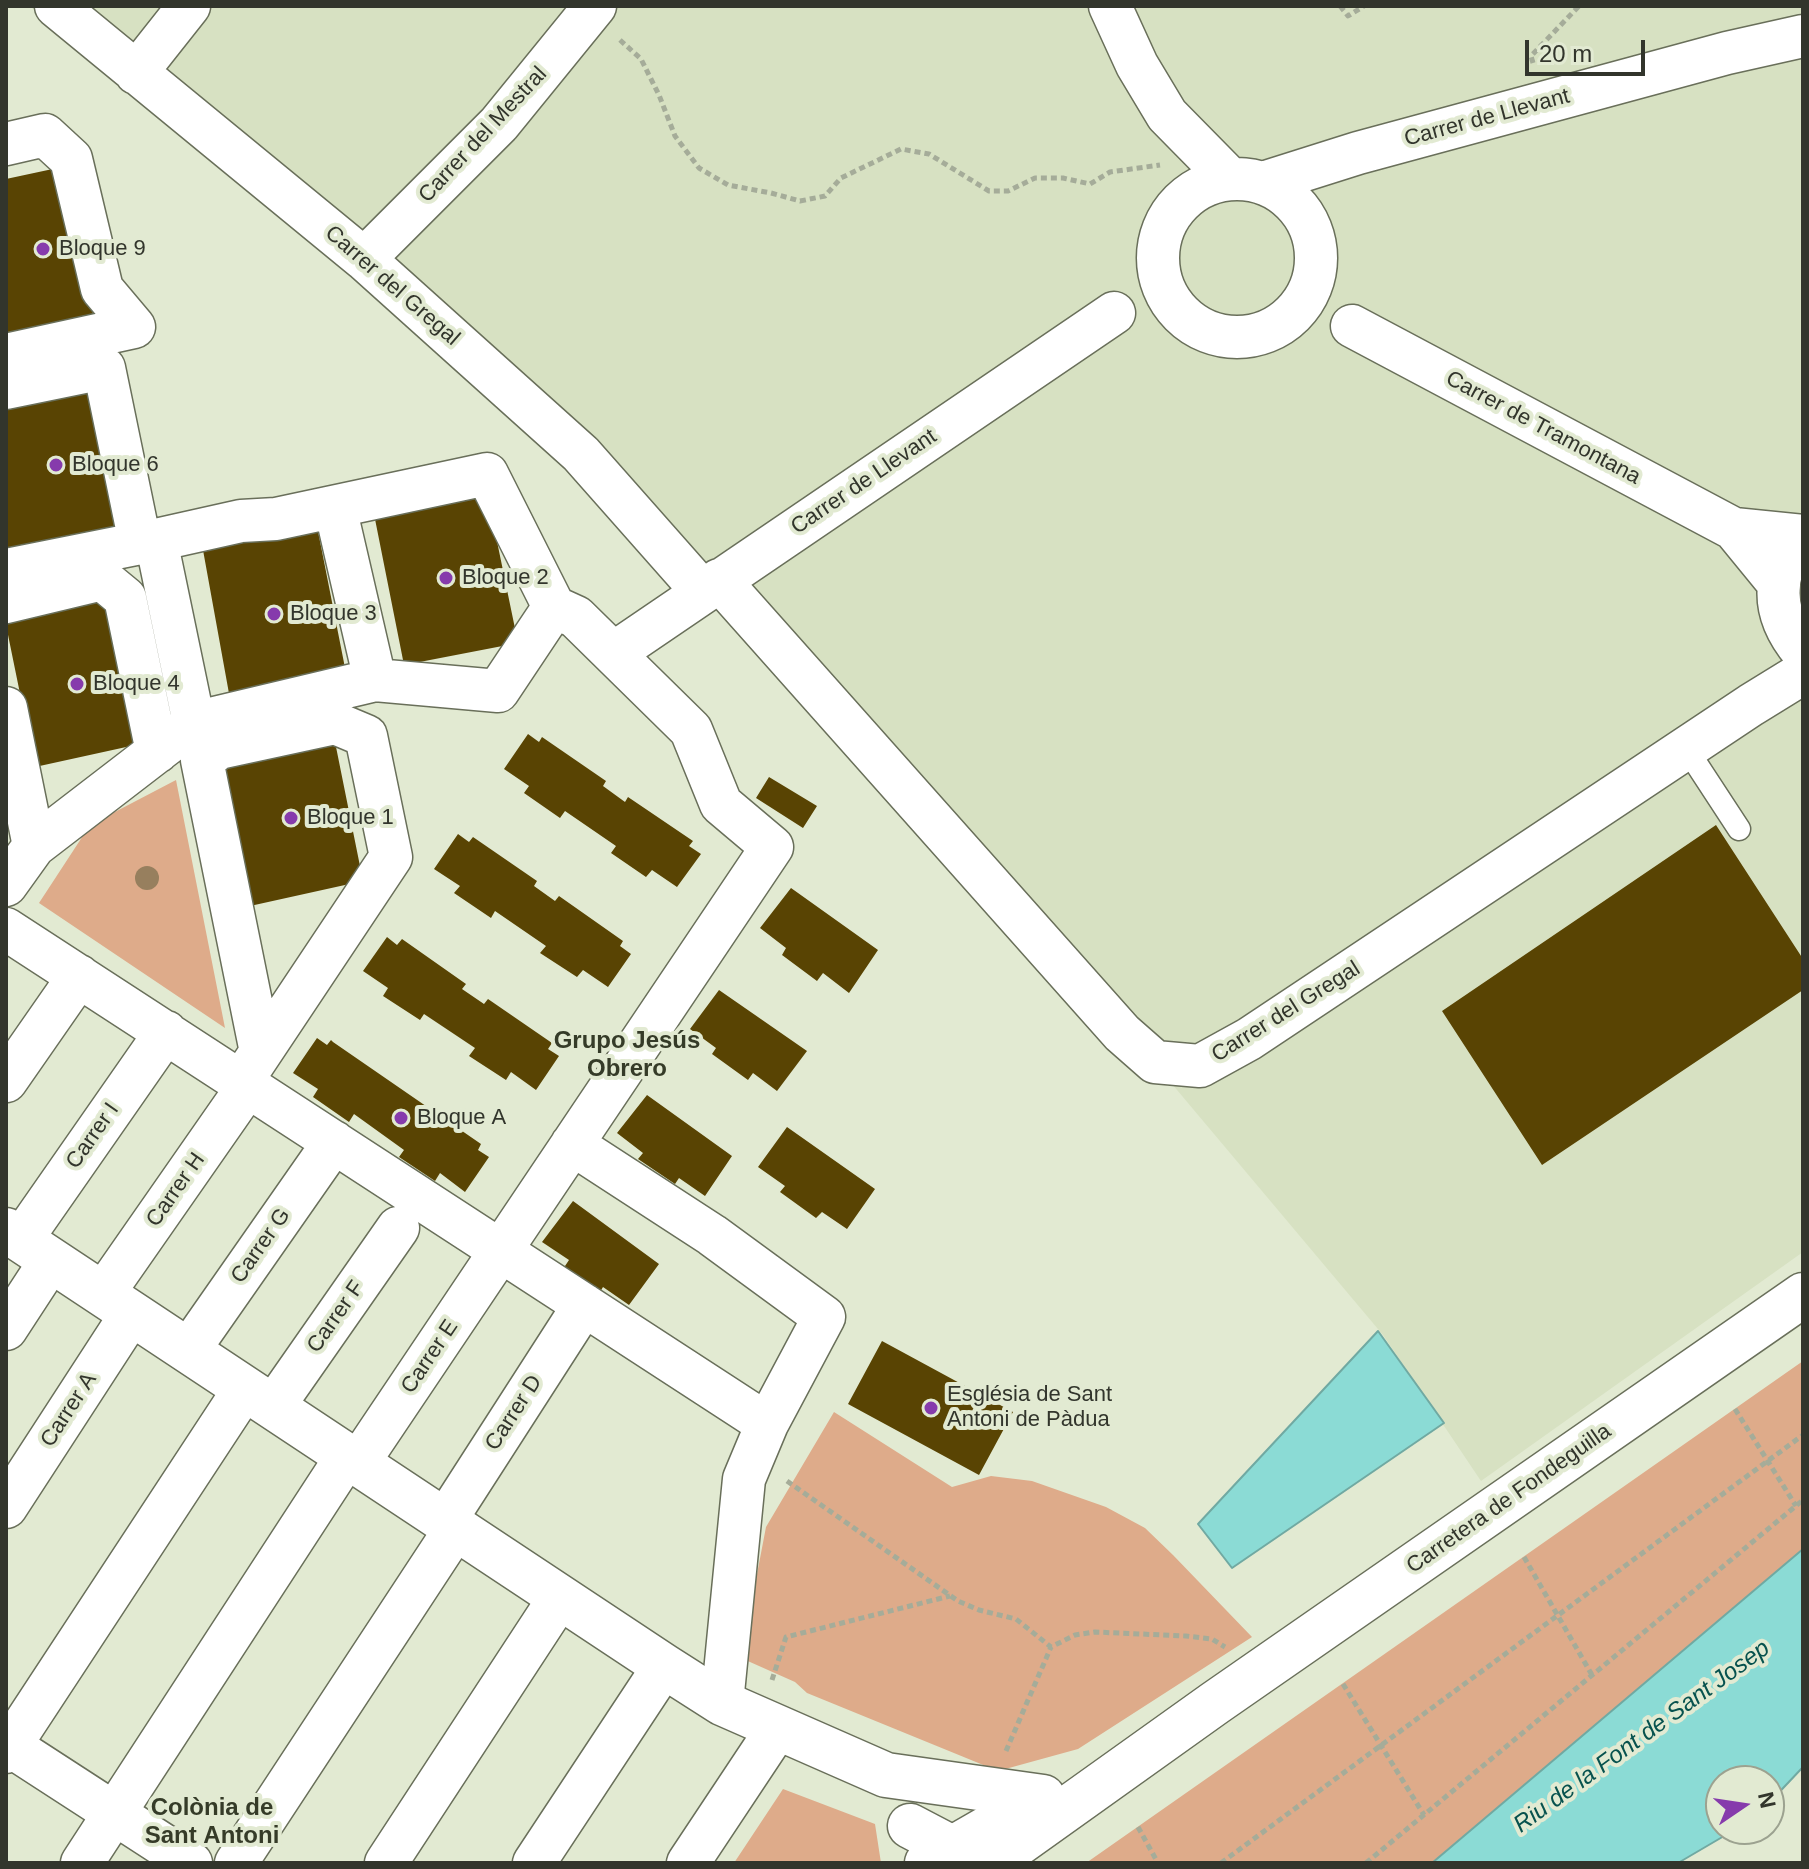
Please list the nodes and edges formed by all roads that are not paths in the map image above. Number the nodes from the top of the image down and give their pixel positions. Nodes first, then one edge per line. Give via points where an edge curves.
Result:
1 (56, 6) edge
2 (189, 6) edge
3 (1110, 6) edge
4 (590, 13) edge
5 (1803, 36) edge
6 (136, 73) junction
7 (1167, 115) junction
8 (6, 144) edge
9 (1358, 153) junction
10 (1180, 181) junction
11 (1246, 181) junction
12 (1302, 211) junction
13 (364, 259) junction
14 (1158, 260) junction
15 (1313, 282) junction
16 (1179, 312) junction
17 (1114, 313) junction
18 (1284, 323) junction
19 (1352, 326) junction
20 (6, 355) edge
21 (6, 388) edge
22 (335, 507) junction
23 (1734, 529) junction
24 (1803, 536) edge
25 (148, 542) junction
26 (6, 570) edge
27 (1779, 584) junction
28 (711, 586) junction
29 (6, 602) edge
30 (554, 607) junction
31 (614, 653) junction
32 (1799, 654) edge
33 (375, 680) junction
34 (6, 708) edge
35 (194, 723) junction
36 (1686, 748) junction
37 (157, 752) junction
38 (1739, 829) dead end
39 (34, 846) junction
40 (6, 885) edge
41 (6, 929) edge
42 (79, 976) junction
43 (166, 1032) junction
44 (250, 1073) junction
45 (6, 1081) edge
46 (334, 1142) junction
47 (572, 1144) junction
48 (398, 1228) dead end
49 (26, 1243) edge
50 (501, 1251) junction
51 (1803, 1295) edge
52 (117, 1304) junction
53 (584, 1305) junction
54 (6, 1329) edge
55 (188, 1351) junction
56 (259, 1398) junction
57 (767, 1424) junction
58 (353, 1460) junction
59 (6, 1507) edge
60 (450, 1524) junction
61 (560, 1597) junction
62 (664, 1666) junction
63 (722, 1703) junction
64 (1215, 1703) junction
65 (777, 1729) junction
66 (7, 1747) edge
67 (904, 1778) junction
68 (1043, 1797) junction
69 (115, 1813) junction
70 (950, 1854) edge
71 (82, 1863) edge
72 (191, 1863) edge
73 (236, 1863) edge
74 (386, 1863) edge
75 (534, 1863) edge
76 (688, 1863) edge

1 - 6 street, Carrer del Gregal
2 - 6 street
3 - 7 street
4 - 13 street, Carrer del Mestral via 499,124
5 - 9 street, Carrer de Llevant
6 - 13 street, Carrer del Gregal
7 - 10 street
7 - 11 street
8 - 20 street via 45,135 71,159 102,289 134,327
9 - 11 street, Carrer de Llevant
9 - 12 street
10 - 11 street
10 - 14 street
11 - 12 street via 1284,194
12 - 15 street via 1317,258
13 - 28 street, Carrer del Gregal via 581,454
14 - 16 street via 1168,297
14 - 17 street, Carrer de Llevant
15 - 18 street via 1302,305
15 - 19 street, Carrer de Tramontana
16 - 17 street
16 - 18 street via 1218,335 1241,337
17 - 28 street, Carrer de Llevant
18 - 19 street, Carrer de Tramontana
19 - 23 street, Carrer de Tramontana
21 - 25 street via 104,368
22 - 25 street
22 - 30 street via 487,474
22 - 33 street
23 - 24 street, Carrer de Tramontana
23 - 27 street, Carrer de Tramontana
24 - 27 street via 1786,558
25 - 26 street
25 - 35 street
27 - 32 street via 1780,612
28 - 31 street, Carrer de Llevant
28 - 36 street, Carrer del Gregal via 1122,1033 1155,1062 1200,1066 1249,1039
29 - 37 street via 102,579 125,598
30 - 31 street via 576,617
30 - 33 street via 498,691
31 - 47 street, Carrer E via 691,730 721,804 772,847
32 - 36 street, Carrer del Gregal via 1751,705
33 - 35 street
34 - 39 street
35 - 37 street
36 - 38 lane
37 - 39 street
39 - 40 street
41 - 42 street
42 - 43 street
42 - 45 street
43 - 44 street
43 - 49 street, Carrer I
44 - 44 street, Carrer H via 391,857 366,736 335,723 219,748 202,760
44 - 46 street
44 - 52 street, Carrer H
46 - 50 street
46 - 55 street, Carrer G
47 - 50 street, Carrer E
47 - 57 street via 712,1235 824,1317
48 - 56 street, Carrer F
49 - 52 main road
49 - 54 street, Carrer I
50 - 53 street
50 - 58 street, Carrer E
51 - 64 main road, Carretera de Fondeguilla
52 - 55 main road
52 - 59 street, Carrer A
53 - 57 street
53 - 60 street, Carrer D
55 - 56 main road
56 - 58 main road
56 - 66 street, Carrer F
57 - 63 street via 744,1479
58 - 60 main road
58 - 69 street, Carrer E
60 - 61 main road
60 - 73 street, Carrer D
61 - 62 main road
61 - 74 street
62 - 63 main road
62 - 75 street
63 - 65 main road
64 - 68 main road, Carretera de Fondeguilla
64 - 70 main road, Carretera de Fondeguilla
65 - 67 main road
65 - 76 street
66 - 69 street
67 - 68 main road
67 - 70 main road
68 - 70 main road, Carretera de Fondeguilla
69 - 71 street, Carrer E
69 - 72 street

